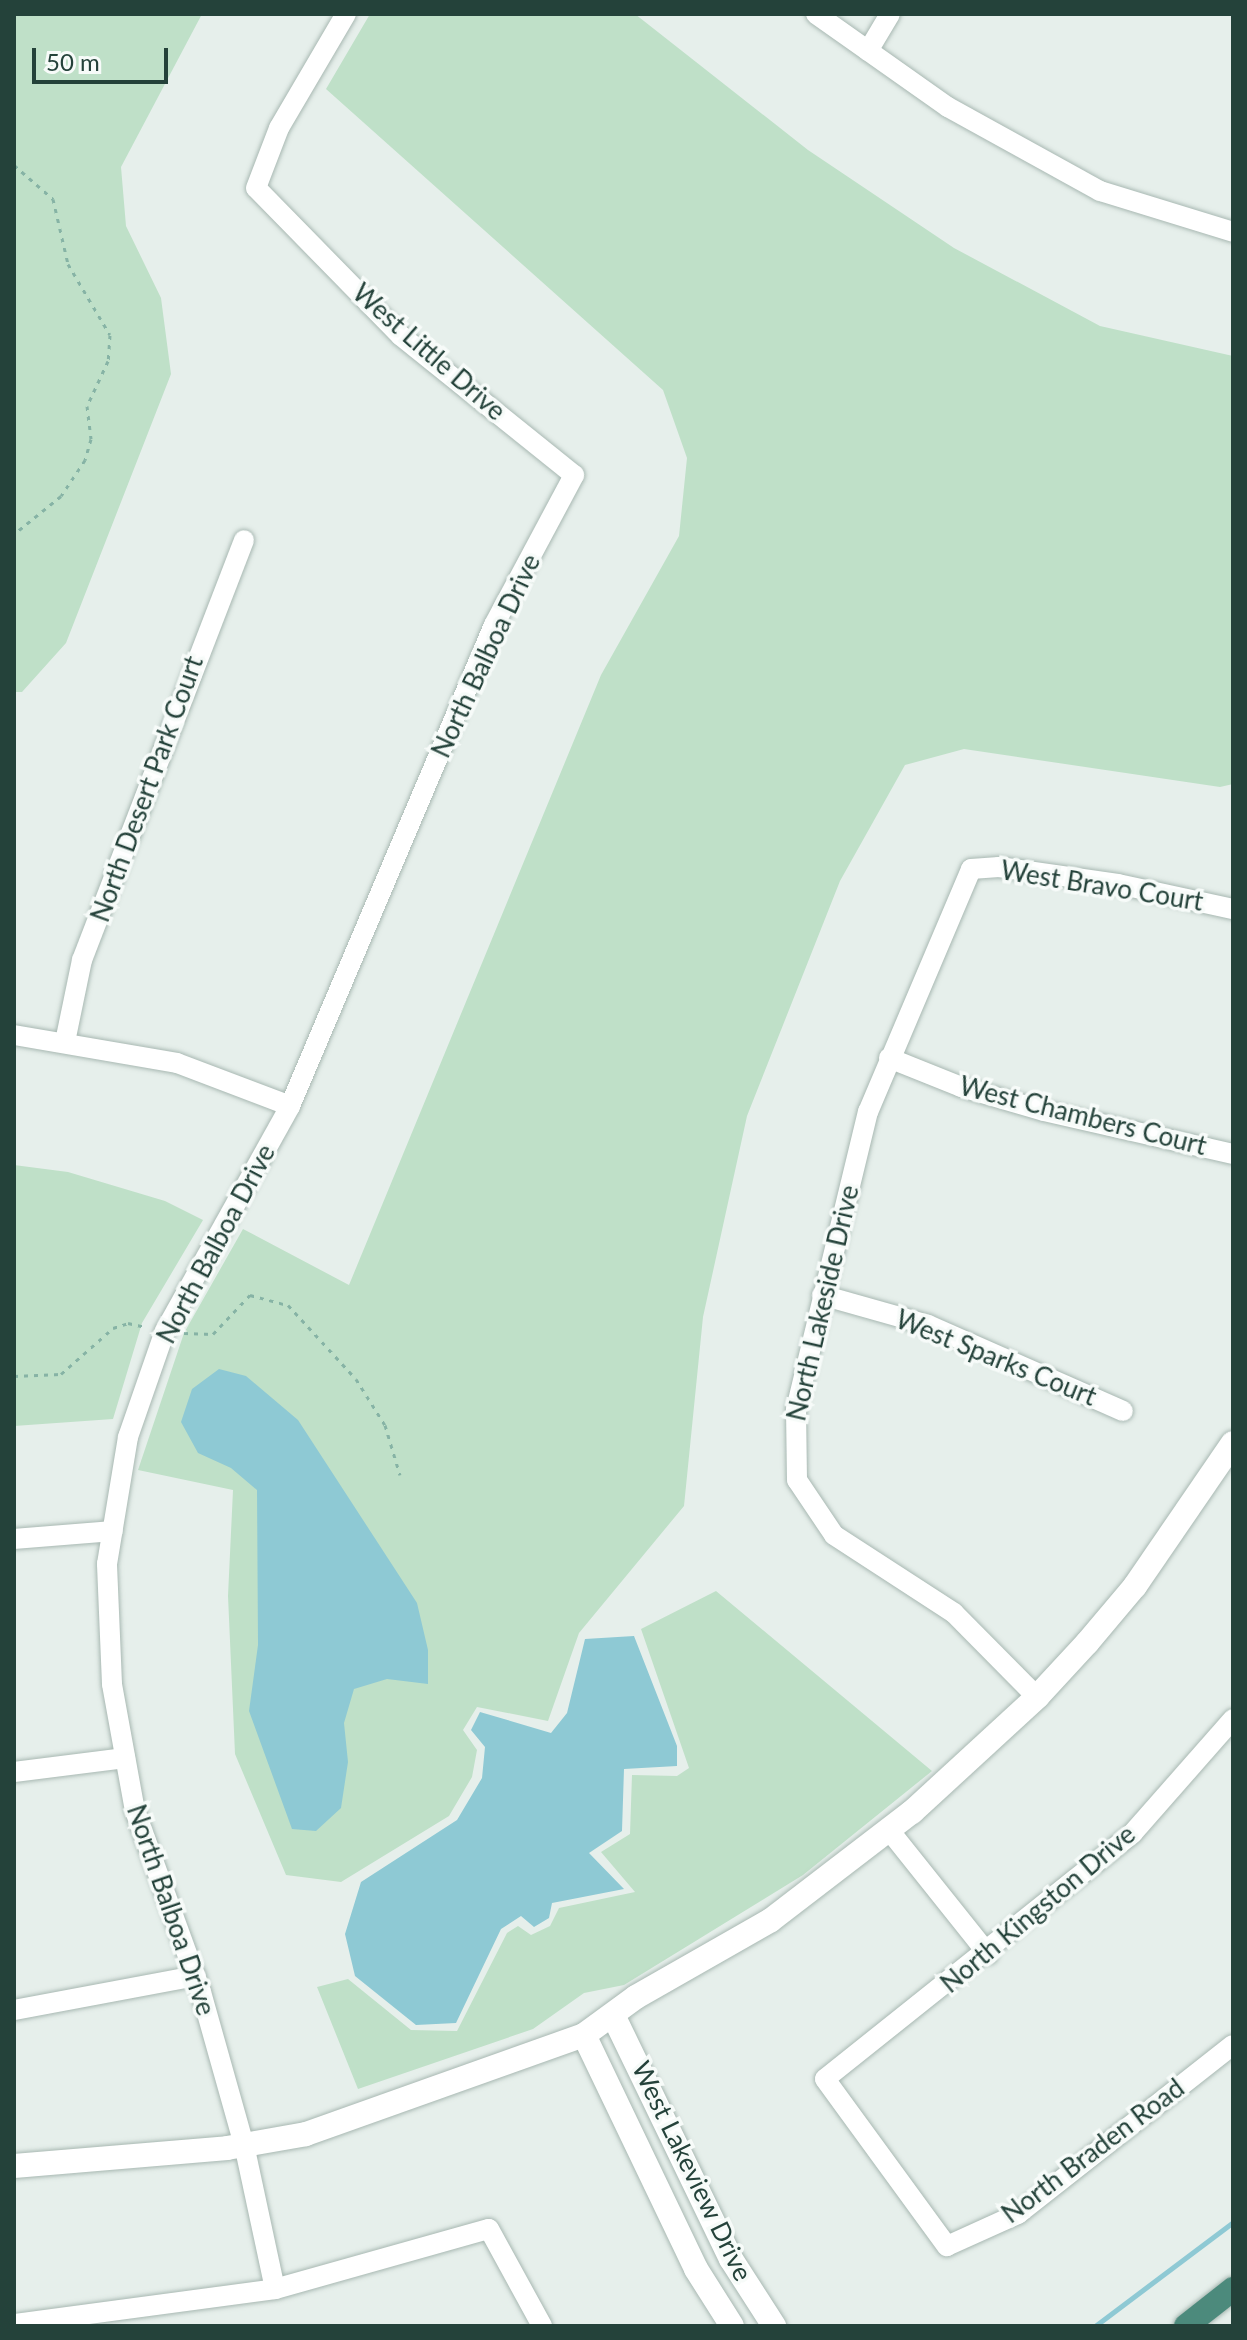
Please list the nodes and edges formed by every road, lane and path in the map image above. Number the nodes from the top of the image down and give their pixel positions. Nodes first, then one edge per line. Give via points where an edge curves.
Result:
1 (346, 14) edge
2 (816, 14) edge
3 (890, 14) edge
4 (868, 51) junction
5 (14, 165) edge
6 (1233, 232) edge
7 (574, 475) joint
8 (14, 534) edge
9 (244, 540) dead end
10 (971, 869) joint
11 (1233, 909) edge
12 (14, 1035) edge
13 (65, 1042) junction
14 (889, 1058) junction
15 (290, 1106) junction
16 (1233, 1154) edge
17 (822, 1295) junction
18 (145, 1327) dead end
19 (181, 1334) dead end
20 (14, 1376) edge
21 (1123, 1411) dead end
22 (1233, 1443) edge
23 (400, 1475) dead end
24 (113, 1531) junction
25 (14, 1539) edge
26 (1037, 1697) junction
27 (1233, 1719) edge
28 (125, 1758) junction
29 (14, 1772) edge
30 (889, 1830) junction
31 (988, 1954) junction
32 (196, 1976) junction
33 (14, 2010) edge
34 (613, 2015) junction
35 (584, 2035) junction
36 (1233, 2045) edge
37 (244, 2145) junction
38 (14, 2166) edge
39 (947, 2246) joint
40 (275, 2289) junction
41 (1233, 2289) edge
42 (14, 2324) edge
43 (542, 2326) edge
44 (732, 2326) edge
45 (774, 2326) edge
46 (1186, 2326) edge

1 - 7 street, West Little Drive via 279,128 256,188 401,336
2 - 4 street
3 - 4 street
4 - 6 street via 948,107 1100,191
5 - 8 path via 53,199 68,264 110,335 108,361 87,406 91,439 85,460 61,496
7 - 15 street, North Balboa Drive via 494,625
9 - 13 street, North Desert Park Court via 82,960
10 - 11 street, West Bravo Court via 999,867 1118,884
10 - 14 street, North Lakeside Drive
12 - 13 street
13 - 15 street via 177,1063
14 - 16 street, West Chambers Court via 961,1087 1044,1111
14 - 17 street, North Lakeside Drive via 868,1112
15 - 24 street, North Balboa Drive via 165,1331 128,1437
17 - 21 street, West Sparks Court via 928,1325
17 - 26 street, North Lakeside Drive via 796,1409 797,1480 834,1535 954,1613
18 - 20 path via 128,1323 113,1328 61,1374
19 - 23 path via 213,1334 250,1295 288,1305 356,1379 385,1425
22 - 26 street via 1135,1586
24 - 25 street
24 - 28 street, North Balboa Drive via 107,1564 112,1684
26 - 30 street
27 - 31 street, North Kingston Drive via 1133,1833
28 - 29 street
28 - 32 street, North Balboa Drive via 135,1811
30 - 31 street
30 - 34 street via 771,1920
31 - 39 street, North Kingston Drive via 825,2079
32 - 33 street
32 - 37 street, North Balboa Drive
34 - 35 street
34 - 45 street, West Lakeview Drive via 731,2259
35 - 37 street via 306,2134
35 - 44 street, West Lakeview Drive via 696,2269
36 - 39 street, North Braden Road via 1018,2214
37 - 38 street
37 - 40 street, North Balboa Drive
40 - 42 street
40 - 43 street via 489,2229
41 - 46 highway

